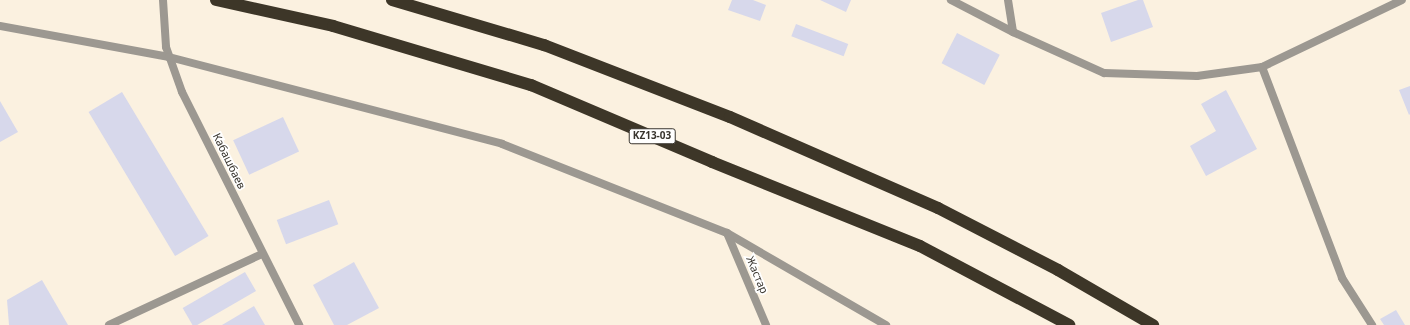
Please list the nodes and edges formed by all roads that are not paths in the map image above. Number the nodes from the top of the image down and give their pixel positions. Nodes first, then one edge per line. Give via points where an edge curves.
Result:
1 (163, 0) edge
2 (216, 0) edge
3 (392, 0) edge
4 (951, 0) edge
5 (1008, 0) edge
6 (1402, 0) edge
7 (0, 26) edge
8 (1013, 32) junction
9 (170, 56) junction
10 (1262, 67) junction
11 (727, 233) junction
12 (262, 254) junction
13 (109, 325) edge
14 (299, 325) edge
15 (766, 325) edge
16 (886, 325) edge
17 (1069, 325) edge
18 (1153, 325) edge
19 (1372, 325) edge

1 - 9 street, Кабашбаев via 166,47
2 - 17 highway, KZ13-03 via 333,26 530,85 920,246
3 - 18 highway via 544,46 730,117 938,208 1058,270
4 - 8 street
5 - 8 street
6 - 10 street
7 - 9 street
8 - 10 street via 1104,73 1198,76
9 - 11 street via 502,144
9 - 12 street, Кабашбаев via 182,92
10 - 19 street via 1342,278
11 - 15 street, Жастар
11 - 16 street
12 - 13 street
12 - 14 street, Кабашбаев

